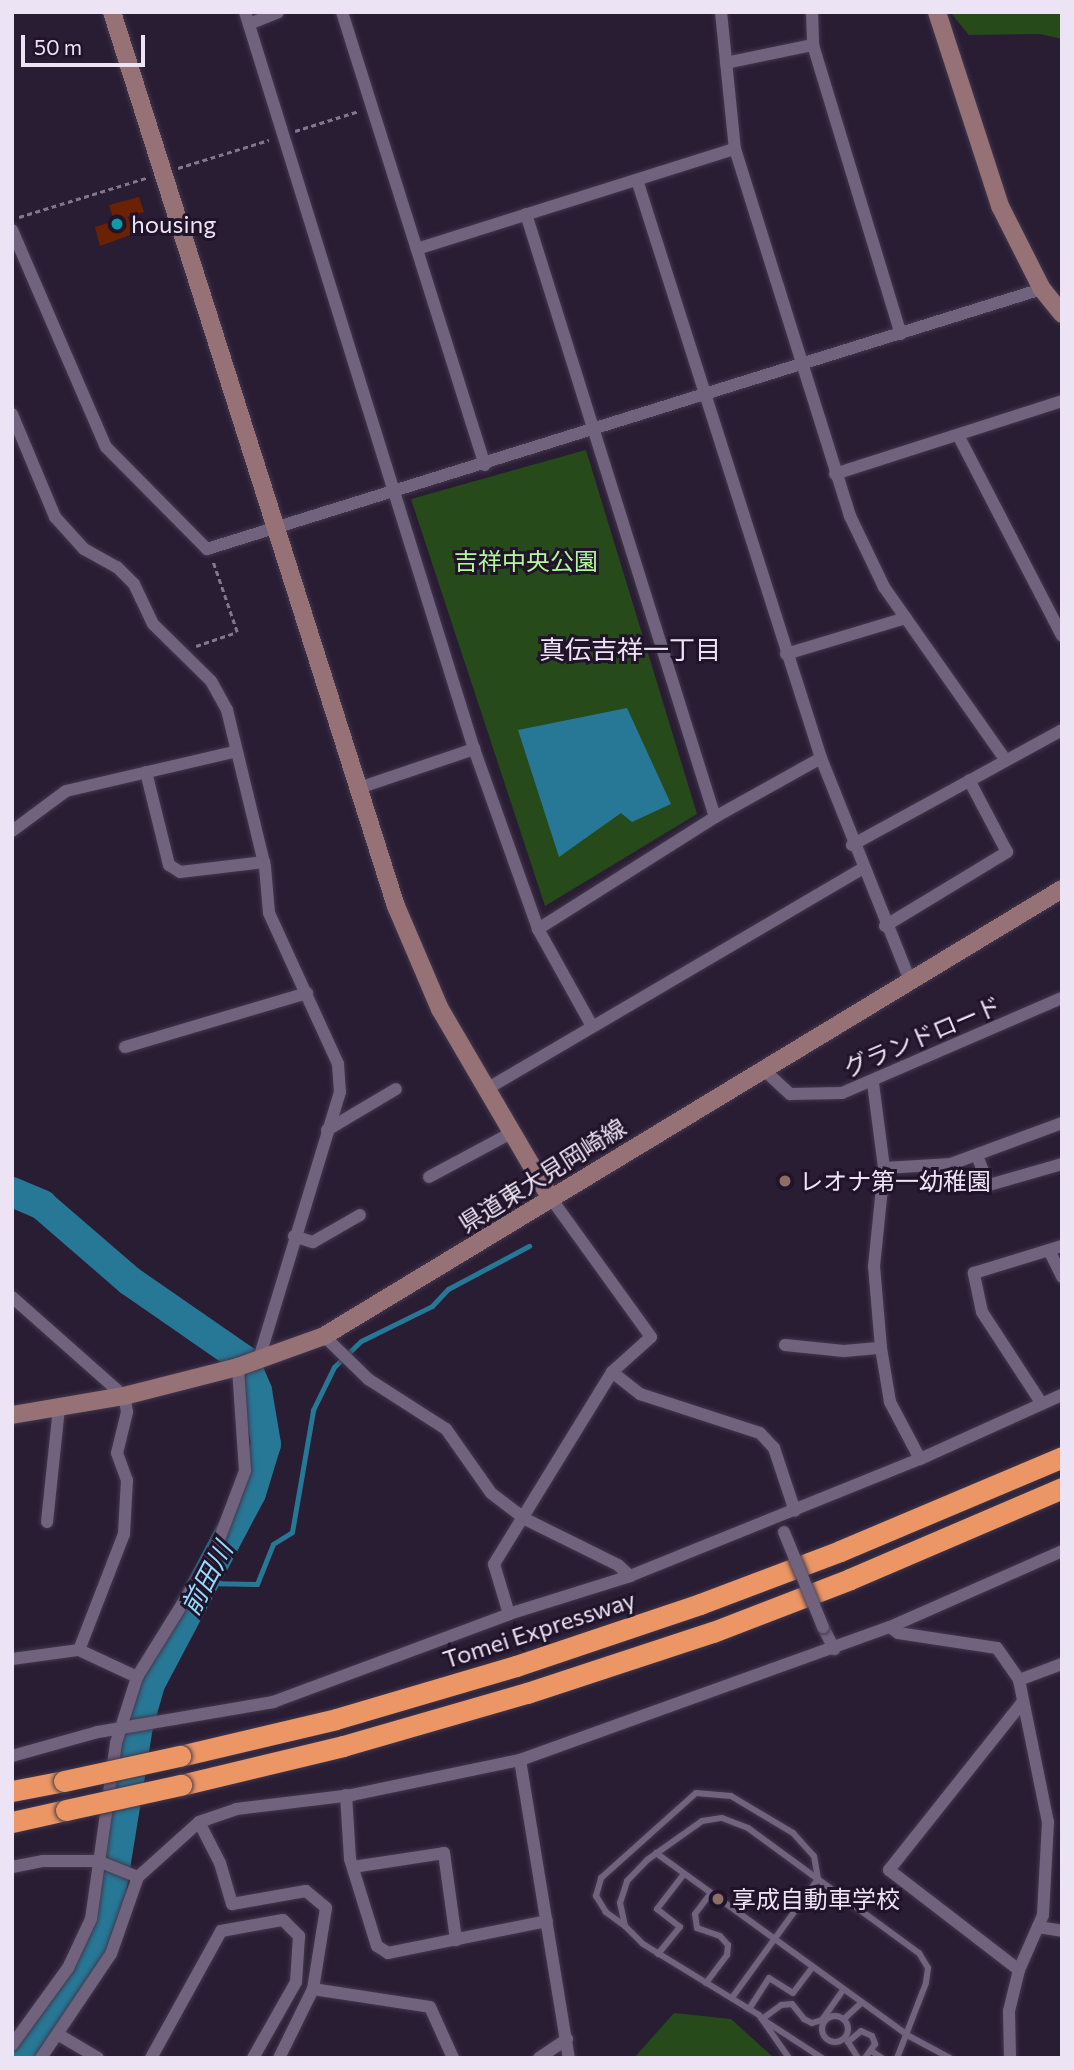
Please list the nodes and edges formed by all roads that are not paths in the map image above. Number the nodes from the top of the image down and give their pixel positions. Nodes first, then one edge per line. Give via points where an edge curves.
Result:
1 (112, 12) edge
2 (278, 12) edge
3 (342, 12) edge
4 (721, 12) edge
5 (812, 12) edge
6 (937, 12) edge
7 (247, 18) edge
8 (813, 45) junction
9 (726, 63) junction
10 (734, 149) junction
11 (637, 180) junction
12 (526, 214) junction
13 (12, 230) edge
14 (417, 250) junction
15 (1042, 289) junction
16 (1062, 314) edge
17 (901, 334) junction
18 (801, 365) junction
19 (703, 392) junction
20 (1062, 401) edge
21 (12, 414) edge
22 (593, 427) junction
23 (958, 435) junction
24 (485, 465) junction
25 (835, 474) junction
26 (392, 492) junction
27 (276, 528) junction
28 (906, 618) junction
29 (1062, 636) edge
30 (786, 653) junction
31 (1062, 730) edge
32 (474, 748) junction
33 (234, 752) junction
34 (821, 758) junction
35 (1004, 759) junction
36 (146, 772) junction
37 (968, 780) junction
38 (356, 789) junction
39 (715, 817) junction
40 (12, 831) edge
41 (852, 845) junction
42 (264, 862) junction
43 (862, 869) junction
44 (1062, 889) edge
45 (885, 926) junction
46 (537, 929) junction
47 (910, 981) junction
48 (307, 993) junction
49 (1062, 998) edge
50 (592, 1026) junction
51 (125, 1048) dead end
52 (763, 1069) junction
53 (873, 1083) junction
54 (396, 1089) dead end
55 (485, 1090) junction
56 (1062, 1123) edge
57 (327, 1130) junction
58 (511, 1133) junction
59 (977, 1156) junction
60 (1062, 1164) edge
61 (884, 1168) junction
62 (429, 1177) dead end
63 (550, 1197) junction
64 (360, 1214) dead end
65 (294, 1236) junction
66 (1056, 1248) edge
67 (1062, 1277) edge
68 (12, 1297) edge
69 (324, 1336) junction
70 (785, 1345) dead end
71 (881, 1348) junction
72 (259, 1359) junction
73 (238, 1367) junction
74 (612, 1372) junction
75 (1062, 1395) edge
76 (124, 1396) junction
77 (1042, 1404) junction
78 (59, 1407) junction
79 (12, 1415) edge
80 (1062, 1457) edge
81 (920, 1459) junction
82 (1062, 1488) edge
83 (795, 1511) junction
84 (780, 1518) junction
85 (525, 1519) junction
86 (47, 1522) dead end
87 (1062, 1551) edge
88 (630, 1576) junction
89 (509, 1614) junction
90 (890, 1627) junction
91 (834, 1649) junction
92 (79, 1650) junction
93 (12, 1659) edge
94 (1062, 1664) edge
95 (138, 1677) junction
96 (1019, 1680) junction
97 (1022, 1703) junction
98 (122, 1728) junction
99 (12, 1756) edge
100 (520, 1760) junction
101 (12, 1791) edge
102 (346, 1795) junction
103 (12, 1822) edge
104 (199, 1822) junction
105 (656, 1853) junction
106 (98, 1861) junction
107 (12, 1867) edge
108 (353, 1867) junction
109 (684, 1874) junction
110 (138, 1877) junction
111 (818, 1879) junction
112 (710, 1894) junction
113 (547, 1921) junction
114 (625, 1926) junction
115 (1038, 1927) junction
116 (1062, 1931) edge
117 (456, 1940) junction
118 (773, 1940) junction
119 (658, 1954) junction
120 (812, 1968) junction
121 (1019, 1970) junction
122 (706, 1983) junction
123 (313, 1989) junction
124 (843, 1990) junction
125 (732, 1998) junction
126 (861, 2003) junction
127 (749, 2009) junction
128 (762, 2019) junction
129 (844, 2019) junction
130 (59, 2035) junction
131 (907, 2035) junction
132 (848, 2037) junction
133 (567, 2039) junction
134 (12, 2045) edge
135 (12, 2052) edge
136 (873, 2052) junction
137 (18, 2058) edge
138 (41, 2058) edge
139 (98, 2058) edge
140 (150, 2058) edge
141 (253, 2058) edge
142 (279, 2058) edge
143 (453, 2058) edge
144 (540, 2058) edge
145 (569, 2058) edge
146 (789, 2058) edge
147 (822, 2058) edge
148 (858, 2058) edge
149 (865, 2058) edge
150 (882, 2058) edge
151 (897, 2058) edge
152 (950, 2058) edge
153 (1010, 2058) edge

1 - 27 street
2 - 7 street
3 - 14 street
4 - 9 street
5 - 8 street
6 - 15 street via 1000,206
7 - 26 street
8 - 9 street
8 - 17 street
9 - 10 street
10 - 11 street
10 - 18 street
11 - 12 street
11 - 19 street
12 - 14 street
12 - 22 street
13 - 27 street via 106,447 207,549
14 - 24 street
15 - 16 street
15 - 17 street
17 - 18 street
18 - 19 street
18 - 25 street
19 - 22 street
19 - 30 street
20 - 23 street
21 - 33 street via 55,517 84,549 117,567 134,584 153,624 211,681 227,710
22 - 24 street
22 - 39 street
23 - 25 street
23 - 29 street
24 - 26 street
25 - 28 street via 867,555
26 - 27 street
26 - 32 street
27 - 38 street
28 - 30 street
28 - 35 street
30 - 34 street
31 - 35 street via 1013,759
32 - 38 street
32 - 46 street
33 - 36 street
33 - 42 street
34 - 39 street
34 - 41 street
35 - 37 street
36 - 40 street via 66,791
36 - 42 street via 169,865 180,872
37 - 41 street
37 - 45 street via 1007,852
38 - 55 street via 396,906 434,996
39 - 46 street
41 - 43 street
42 - 48 street via 269,913
43 - 45 street
43 - 50 street
44 - 47 street, 県道東大見岡崎線
45 - 47 street
46 - 50 street
47 - 52 street, 県道東大見岡崎線
48 - 51 street
48 - 57 street via 338,1064 340,1092
49 - 53 street, グランドロード
50 - 55 street
52 - 53 street, グランドロード via 790,1094 842,1093
52 - 63 street, 県道東大見岡崎線
53 - 61 street
54 - 57 street
55 - 58 street
56 - 59 street
57 - 65 street
58 - 62 street
58 - 63 street
59 - 60 street via 989,1185
59 - 61 street via 951,1164
61 - 71 street via 874,1266
63 - 69 street, 県道東大見岡崎線
63 - 74 street via 651,1337
64 - 65 street via 313,1242
65 - 72 street
66 - 67 street
66 - 77 street via 974,1273 982,1312
68 - 76 street
69 - 72 street, 県道東大見岡崎線
69 - 85 street via 369,1379 446,1429 491,1493
70 - 71 street via 844,1351
71 - 81 street via 890,1402
72 - 73 street, 県道東大見岡崎線
73 - 76 street, 県道東大見岡崎線
73 - 95 street via 245,1471 214,1553
74 - 83 street via 640,1394 760,1433 774,1448
74 - 85 street
75 - 77 street
76 - 78 street, 県道東大見岡崎線
76 - 92 street via 127,1412 117,1453 127,1479 124,1534
77 - 81 street
78 - 79 street, 県道東大見岡崎線
78 - 86 street
80 - 101 highway, Tomei Expressway, bridge via 701,1604 400,1700 180,1756
81 - 83 street
82 - 103 highway, bridge via 850,1580 688,1640 396,1731
83 - 84 street
84 - 88 street
84 - 91 street, bridge
85 - 88 street via 618,1565
85 - 89 street via 494,1564
87 - 90 street
88 - 89 street
89 - 98 street via 273,1702
90 - 91 street
90 - 96 street via 898,1633 997,1648
91 - 100 street
92 - 93 street
92 - 95 street
94 - 96 street
95 - 98 street
96 - 97 street
97 - 115 street via 1048,1822 1043,1914
97 - 121 street via 888,1870
98 - 99 street
98 - 106 street
100 - 102 street
100 - 113 street
102 - 104 street via 236,1809
102 - 108 street
104 - 110 street
104 - 123 street via 220,1863 232,1903 306,1891 326,1908
105 - 109 lane
105 - 111 lane via 702,1821 722,1818 748,1828
105 - 114 lane via 627,1881 620,1903
106 - 107 street via 43,1861
106 - 110 street
106 - 134 street via 91,1919 68,1968
108 - 117 street via 377,1946 388,1953
108 - 117 street via 444,1853
109 - 112 lane
109 - 119 lane via 657,1909 680,1927
110 - 130 street via 111,1954
111 - 114 lane via 814,1856 793,1833 731,1796 696,1793 601,1878 596,1896 606,1912
111 - 118 lane
111 - 131 lane via 919,1953 928,1968
112 - 118 lane
112 - 122 lane via 695,1914 697,1928 720,1936 728,1945 727,1955
113 - 117 street
113 - 133 street
114 - 119 lane
115 - 116 street
115 - 121 street
118 - 120 lane
118 - 125 lane
119 - 122 lane
120 - 124 lane
120 - 127 lane via 793,1993 769,1978
121 - 153 street via 1009,2011
122 - 125 lane
123 - 142 street
123 - 143 street via 430,2007
124 - 126 lane
124 - 128 lane via 822,2020 812,2023 804,2019 792,2004 781,2005
125 - 127 lane
126 - 129 lane
126 - 131 lane
127 - 128 lane
128 - 146 lane
128 - 147 lane
129 - 132 lane
129 - 132 lane via 831,2017 822,2030 833,2042
130 - 138 street
130 - 139 street
131 - 151 lane
131 - 152 lane
132 - 136 lane via 869,2033 875,2040
132 - 148 lane via 849,2050
133 - 144 street
133 - 145 street
135 - 137 street
136 - 149 lane
136 - 150 lane
140 - 141 street via 221,1931 283,1920 299,1936 296,1982

